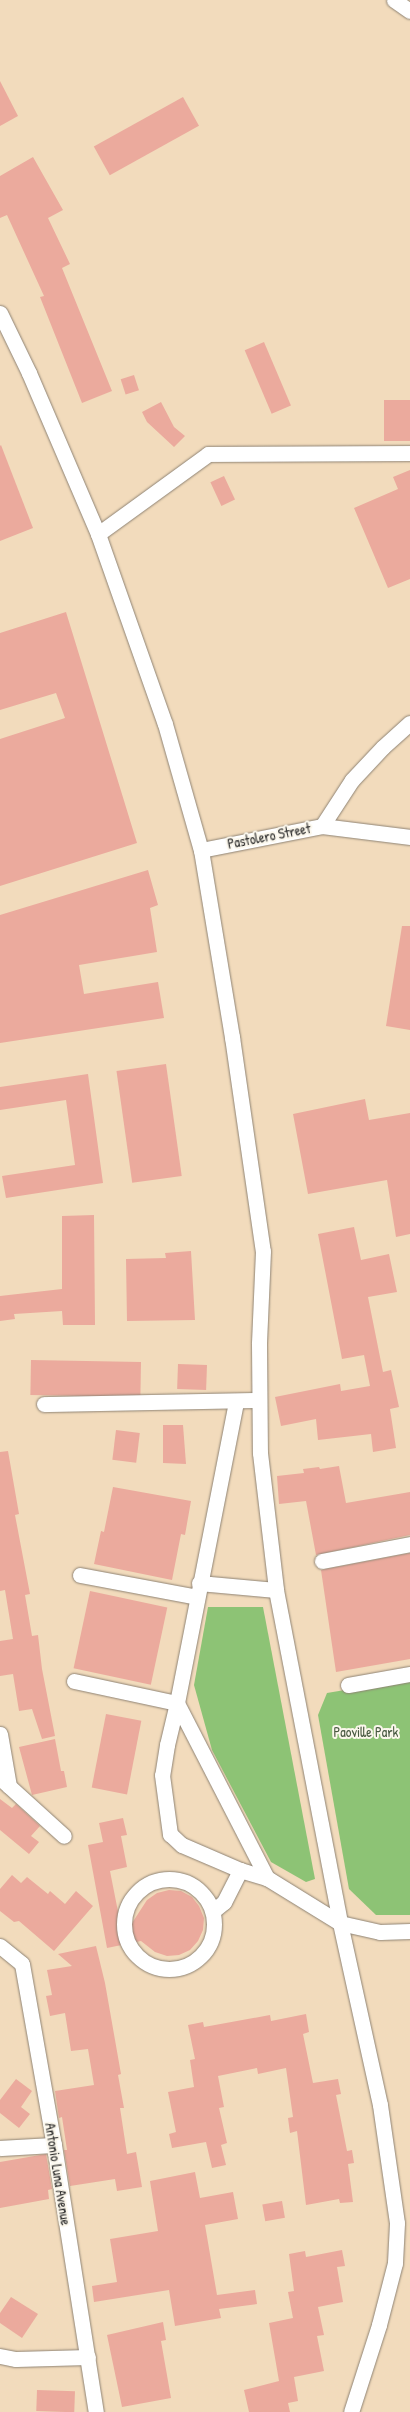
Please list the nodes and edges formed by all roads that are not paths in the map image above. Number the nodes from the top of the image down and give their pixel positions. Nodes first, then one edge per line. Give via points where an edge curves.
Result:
1 (394, 0) edge
2 (410, 11) edge
3 (0, 313) edge
4 (410, 453) edge
5 (98, 534) junction
6 (410, 723) edge
7 (322, 826) junction
8 (410, 837) edge
9 (201, 850) junction
10 (259, 1400) junction
11 (236, 1402) junction
12 (44, 1404) dead end
13 (410, 1544) edge
14 (322, 1561) dead end
15 (80, 1575) dead end
16 (198, 1590) junction
17 (276, 1590) junction
18 (410, 1674) edge
19 (74, 1681) dead end
20 (348, 1685) dead end
21 (177, 1703) junction
22 (0, 1734) edge
23 (5, 1782) edge
24 (64, 1836) dead end
25 (240, 1870) junction
26 (267, 1878) junction
27 (213, 1911) junction
28 (340, 1923) junction
29 (410, 1931) edge
30 (0, 1946) edge
31 (54, 2145) junction
32 (0, 2148) edge
33 (0, 2356) edge
34 (88, 2357) junction
35 (96, 2412) edge
36 (351, 2412) edge

1 - 2 street
3 - 5 street via 29,373
4 - 5 street via 208,454
5 - 9 street via 165,724
6 - 7 street, Pastolero Street via 352,780
7 - 8 street
7 - 9 street, Pastolero Street
9 - 10 street via 232,1037 263,1252
10 - 11 street
10 - 17 street via 260,1453
11 - 12 street
11 - 16 street
13 - 14 street
15 - 16 street
16 - 17 street
16 - 21 street
17 - 28 street
18 - 20 street
19 - 21 street
21 - 25 street via 162,1776 170,1834 182,1845
21 - 26 street
22 - 23 street
23 - 24 street
25 - 26 street
25 - 27 street via 224,1902
26 - 28 street
27 - 27 street via 205,1897 194,1886 173,1879 152,1882 142,1887 128,1904 124,1925 126,1936 136,1955 144,1961 154,1966 176,1968 196,1960 204,1952 213,1933
28 - 29 street via 380,1932
28 - 36 street via 380,2105 397,2223 395,2264
30 - 31 street, Antonio Luna Avenue via 22,1964
31 - 32 street
31 - 34 street, Antonio Luna Avenue
33 - 34 street via 16,2359
34 - 35 street, Antonio Luna Avenue

